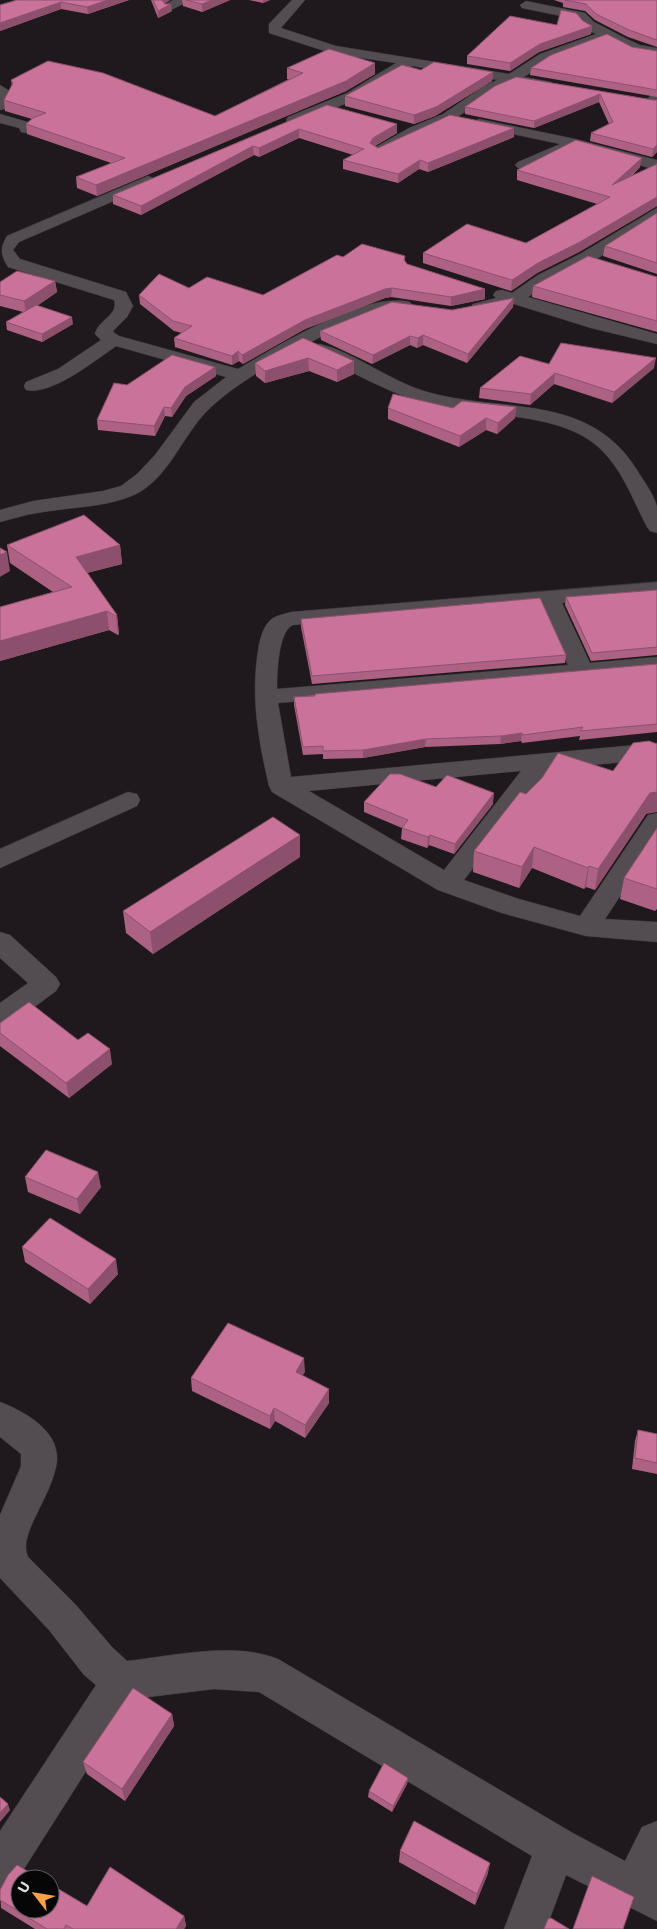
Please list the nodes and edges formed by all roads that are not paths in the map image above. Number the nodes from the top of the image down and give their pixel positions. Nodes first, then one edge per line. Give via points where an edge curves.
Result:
1 (186, 0) edge
2 (300, 0) edge
3 (526, 5) dead end
4 (169, 6) edge
5 (608, 34) junction
6 (657, 52) edge
7 (408, 62) junction
8 (511, 79) junction
9 (562, 88) edge
10 (0, 89) edge
11 (635, 101) edge
12 (655, 102) edge
13 (0, 106) edge
14 (326, 107) junction
15 (352, 114) edge
16 (448, 117) junction
17 (0, 118) edge
18 (281, 125) edge
19 (397, 126) edge
20 (26, 129) edge
21 (414, 131) junction
22 (575, 143) junction
23 (379, 151) edge
24 (657, 164) edge
25 (523, 165) edge
26 (162, 175) edge
27 (657, 213) edge
28 (487, 291) dead end
29 (514, 299) junction
30 (421, 308) edge
31 (458, 312) edge
32 (657, 339) edge
33 (113, 340) junction
34 (303, 341) junction
35 (240, 375) junction
36 (33, 386) dead end
37 (0, 516) edge
38 (657, 527) edge
39 (657, 588) edge
40 (548, 597) junction
41 (657, 664) edge
42 (582, 670) junction
43 (265, 698) junction
44 (657, 751) edge
45 (541, 762) junction
46 (281, 786) junction
47 (128, 800) dead end
48 (657, 821) edge
49 (0, 859) edge
50 (447, 884) junction
51 (586, 928) junction
52 (657, 932) edge
53 (0, 942) edge
54 (0, 1018) edge
55 (0, 1418) edge
56 (121, 1681) junction
57 (657, 1842) edge
58 (556, 1847) junction
59 (0, 1868) edge
60 (646, 1894) edge
61 (526, 1929) edge

1 - 4 street
2 - 7 street via 275,24 274,30 322,47
3 - 5 street via 580,16 588,25
5 - 6 street via 637,49
5 - 8 street via 554,53
7 - 8 street
7 - 14 street via 352,96
8 - 9 street
8 - 16 street via 489,89
10 - 13 street via 6,93
11 - 12 street
14 - 15 street
14 - 18 street
16 - 21 street
16 - 22 street
17 - 20 street via 26,126
19 - 21 street
21 - 23 street
22 - 24 street
22 - 25 street
26 - 33 street via 13,239 4,250 14,263 120,296 125,308 105,328 104,334
27 - 29 street via 594,261 544,279
28 - 29 street
29 - 31 street
29 - 32 street
30 - 34 street via 383,306
33 - 35 street
33 - 36 street via 64,373
34 - 35 street
34 - 38 street via 416,394 452,403 523,411 572,424 610,446
35 - 37 street via 200,406 162,459 128,490
39 - 40 street
40 - 42 street
40 - 43 street via 291,619 279,624 274,632
41 - 42 street
42 - 43 street
43 - 46 street via 269,735
44 - 45 street
45 - 46 street
45 - 50 street
46 - 50 street
47 - 49 street
48 - 51 street
50 - 51 street
51 - 52 street
53 - 54 street via 46,984
55 - 56 street via 40,1448 39,1466 8,1538 8,1555 15,1570 98,1661
56 - 58 street via 214,1670 264,1674
56 - 59 street
57 - 60 street
58 - 60 street
58 - 61 street

